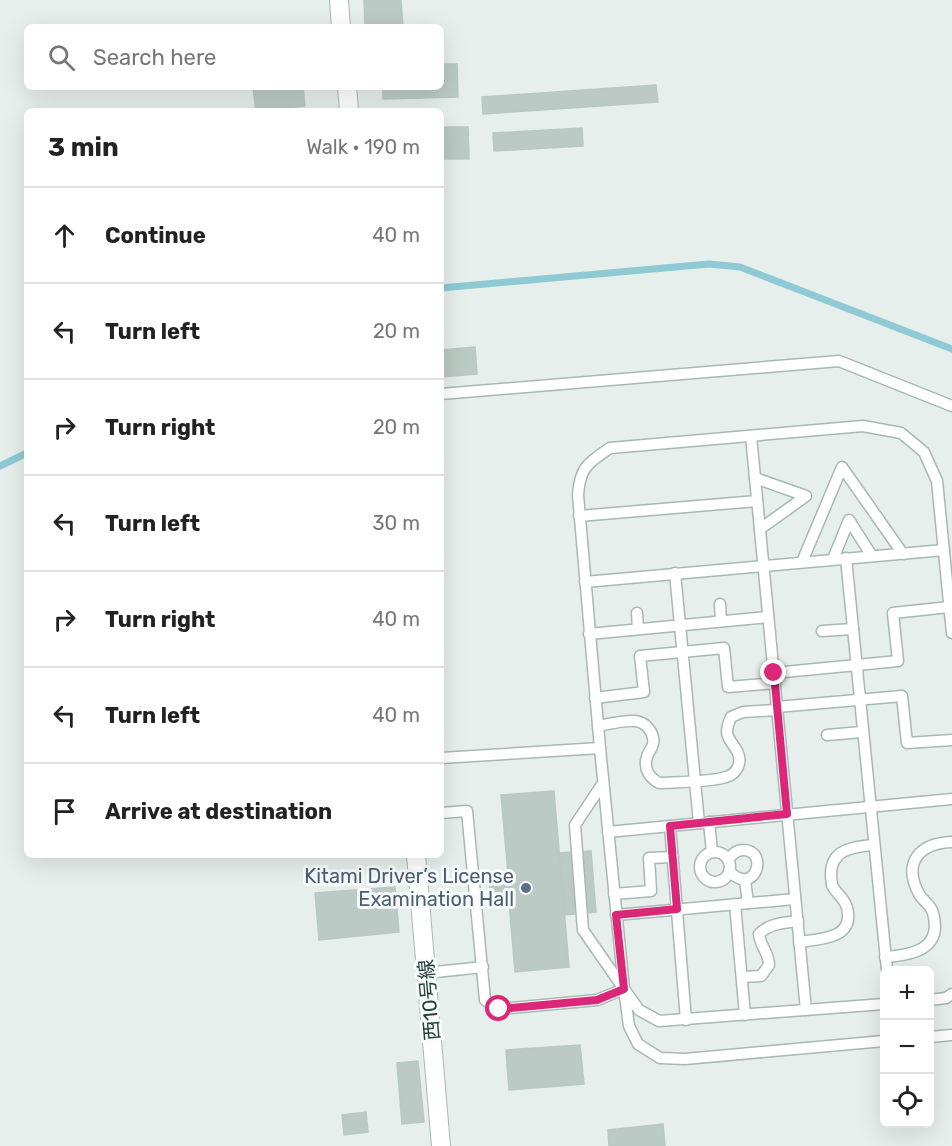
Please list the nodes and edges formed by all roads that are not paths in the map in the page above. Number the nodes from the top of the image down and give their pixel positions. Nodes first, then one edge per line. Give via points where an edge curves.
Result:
1 (339, 0) edge
2 (341, 24) edge
3 (347, 90) edge
4 (349, 108) edge
5 (444, 394) edge
6 (952, 406) edge
7 (751, 436) junction
8 (755, 478) junction
9 (757, 501) junction
10 (579, 516) junction
11 (760, 529) junction
12 (944, 550) junction
13 (903, 554) junction
14 (872, 556) junction
15 (846, 558) junction
16 (833, 559) junction
17 (802, 562) junction
18 (763, 565) junction
19 (675, 573) junction
20 (585, 582) junction
21 (720, 604) dead end
22 (949, 607) junction
23 (637, 613) dead end
24 (768, 617) junction
25 (721, 621) junction
26 (680, 624) junction
27 (638, 629) junction
28 (853, 629) junction
29 (822, 631) dead end
30 (952, 633) edge
31 (590, 634) junction
32 (683, 652) junction
33 (856, 666) junction
34 (774, 678) junction
35 (595, 698) junction
36 (859, 700) junction
37 (777, 709) junction
38 (598, 726) junction
39 (862, 732) junction
40 (827, 735) dead end
41 (952, 740) edge
42 (600, 748) junction
43 (444, 758) edge
44 (695, 780) junction
45 (603, 783) junction
46 (952, 799) edge
47 (869, 806) junction
48 (444, 813) edge
49 (787, 814) junction
50 (704, 822) junction
51 (670, 826) junction
52 (608, 832) junction
53 (952, 842) edge
54 (873, 845) junction
55 (712, 852) junction
56 (673, 857) junction
57 (416, 858) edge
58 (729, 866) junction
59 (745, 879) junction
60 (614, 894) junction
61 (795, 899) junction
62 (748, 903) junction
63 (735, 904) junction
64 (677, 909) junction
65 (616, 915) junction
66 (798, 921) junction
67 (799, 942) junction
68 (885, 957) junction
69 (886, 966) edge
70 (483, 967) junction
71 (426, 973) junction
72 (742, 977) junction
73 (624, 989) junction
74 (952, 994) edge
75 (934, 1000) edge
76 (880, 1004) edge
77 (806, 1010) junction
78 (745, 1015) junction
79 (686, 1020) junction
80 (952, 1035) edge
81 (934, 1037) edge
82 (880, 1041) edge
83 (441, 1146) edge

1 - 2 street
3 - 4 street
5 - 6 lane via 839,361
7 - 8 lane
7 - 10 lane via 610,448 590,462 579,477
7 - 12 lane via 863,426 901,433 924,452 937,481
8 - 9 lane
8 - 11 lane via 806,496
9 - 10 lane
9 - 11 lane
10 - 20 lane
11 - 18 lane
12 - 13 lane
12 - 22 lane
13 - 14 lane
13 - 17 lane via 842,467
14 - 15 lane
14 - 16 lane via 849,520
15 - 16 lane
15 - 28 lane
16 - 17 lane
17 - 18 lane
18 - 19 lane
18 - 24 lane
19 - 20 lane
19 - 26 lane
20 - 31 lane
21 - 25 lane
22 - 30 lane
22 - 33 lane via 893,613 898,661
23 - 27 lane
24 - 25 lane
24 - 34 lane
25 - 26 lane
26 - 27 lane
26 - 32 lane
27 - 31 lane
28 - 29 lane
28 - 33 lane
31 - 35 lane
32 - 34 lane via 724,648 728,687
32 - 35 lane via 640,656 644,692
32 - 44 lane
33 - 34 lane
33 - 36 lane
34 - 37 lane
35 - 38 lane
36 - 37 lane
36 - 39 lane
36 - 41 lane via 902,696 907,743
37 - 44 lane via 731,717 726,729 728,740 738,753 739,764 734,774
37 - 49 lane
38 - 42 lane
38 - 44 lane via 636,721 647,726 653,736 645,766 651,778 659,783
39 - 40 lane
39 - 47 lane
42 - 43 lane
42 - 45 lane
44 - 50 lane
45 - 52 lane
45 - 73 lane via 576,825 583,930
46 - 47 lane
47 - 49 lane
47 - 54 lane
48 - 70 lane via 467,811
49 - 50 lane
49 - 61 lane
50 - 51 lane
50 - 55 lane
51 - 52 lane
51 - 56 lane
52 - 60 lane
53 - 68 lane via 936,842 922,849 915,861 913,874 919,894 932,910 935,927 930,941 921,951
54 - 67 lane via 852,847 838,854 831,867 832,885 848,908 848,922 840,933
54 - 68 lane
55 - 58 lane via 722,853
55 - 58 lane via 700,862 703,877 718,882 725,878
56 - 60 lane via 649,858 651,891
56 - 64 lane
57 - 71 street, 西10号線
58 - 59 lane via 736,878
58 - 59 lane via 733,853 748,850 758,862 757,870
59 - 62 lane
60 - 65 lane
61 - 62 lane
61 - 66 lane
62 - 63 lane
63 - 64 lane
63 - 72 lane
64 - 65 lane
64 - 79 lane
65 - 73 lane
66 - 67 lane
66 - 72 lane via 774,924 759,934 769,965 761,976
67 - 77 lane
68 - 69 lane
70 - 71 lane
70 - 73 lane via 485,1000 499,1009 597,1000
71 - 83 street, 西10号線
72 - 78 lane
73 - 79 lane via 639,1010 659,1021
73 - 82 lane via 629,1026 638,1044 660,1058
74 - 75 lane
76 - 77 lane
77 - 78 lane
78 - 79 lane
80 - 81 lane

